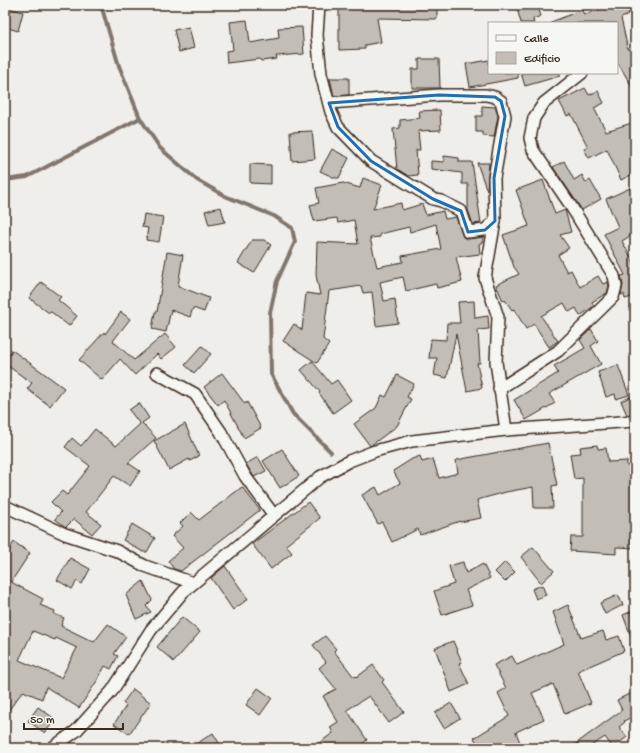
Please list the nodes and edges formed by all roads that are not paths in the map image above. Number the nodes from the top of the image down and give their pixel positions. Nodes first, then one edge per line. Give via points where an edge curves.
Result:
1 (319, 5) edge
2 (581, 74) edge
3 (329, 103) junction
4 (495, 221) junction
5 (157, 373) dead end
6 (499, 389) junction
7 (635, 421) edge
8 (506, 430) junction
9 (5, 506) edge
10 (273, 514) junction
11 (193, 583) junction
12 (52, 748) edge

1 - 3 street via 317,35 321,74
2 - 6 street via 544,103 534,118 530,138 533,150 614,276 616,286 613,297 558,351
3 - 4 street via 338,127 371,161 433,199 461,211 468,232 485,230
3 - 4 street via 439,95 495,97 500,101 505,116 494,178
4 - 6 street via 485,278 498,318 496,362
5 - 10 street via 195,394 214,421 245,476
6 - 8 street
7 - 8 street
8 - 10 street via 412,441 375,451 349,461 320,477
9 - 11 street via 65,534 117,551 145,566
10 - 11 street
11 - 12 street via 162,615 112,691 76,731

